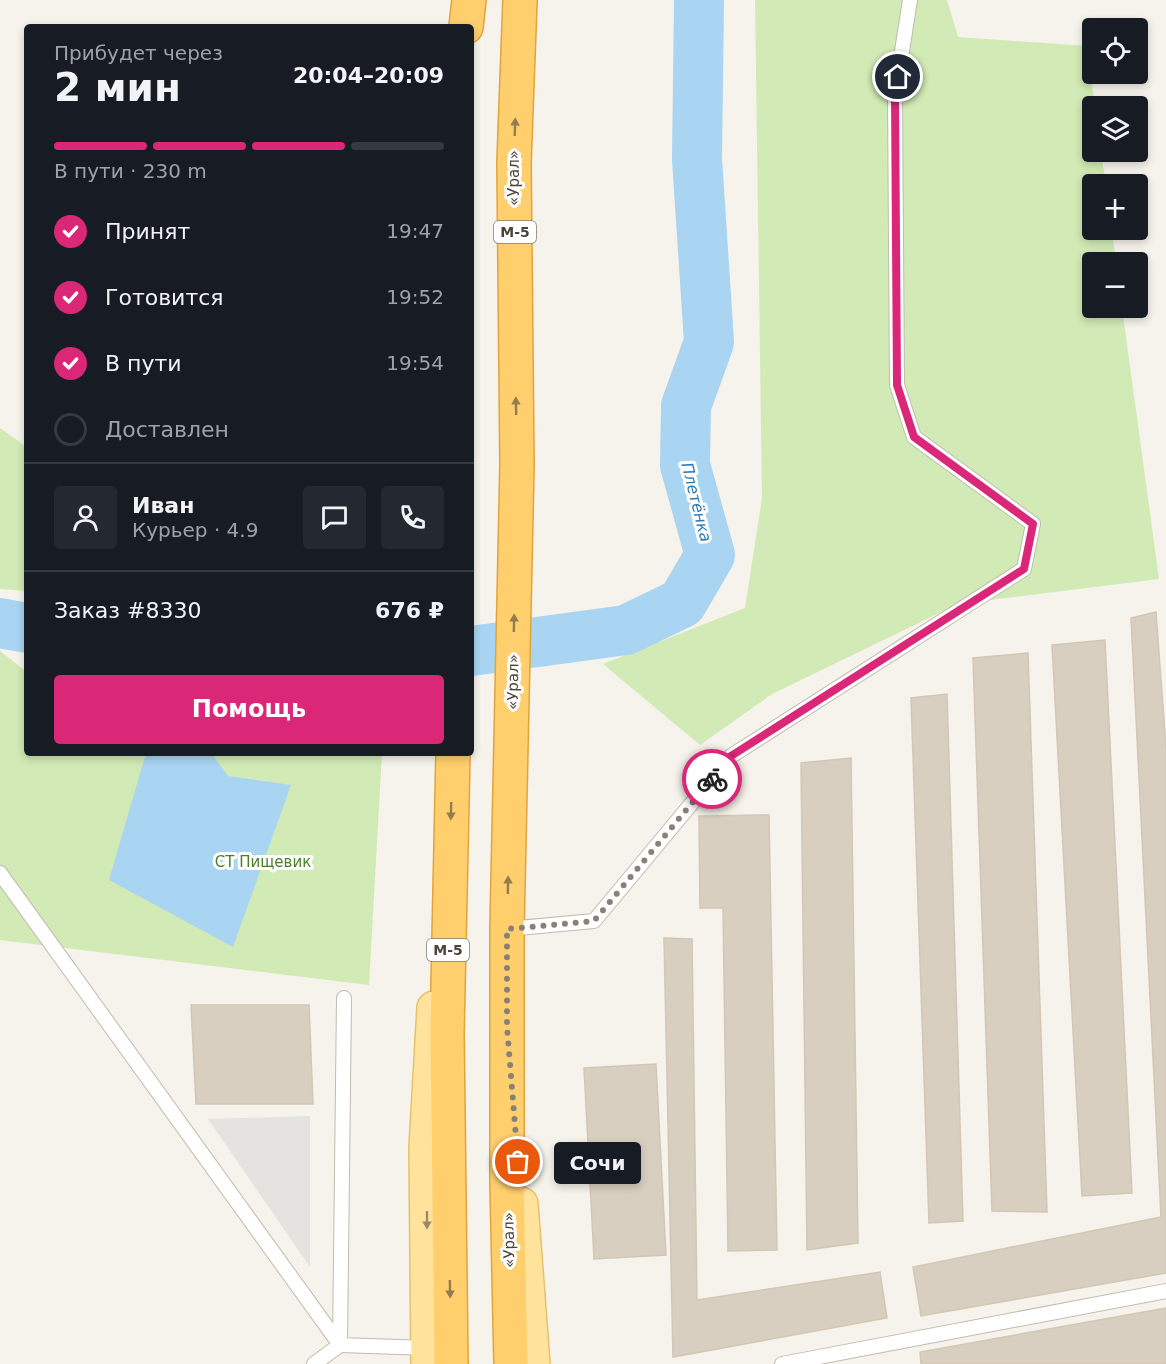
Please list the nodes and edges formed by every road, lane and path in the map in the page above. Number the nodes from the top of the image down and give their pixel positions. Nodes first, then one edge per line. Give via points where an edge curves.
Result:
1 (469, 0) edge
2 (520, 0) edge
3 (910, 0) edge
4 (466, 24) edge
5 (453, 756) edge
6 (0, 873) edge
7 (507, 929) junction
8 (344, 998) dead end
9 (507, 1027) junction
10 (1166, 1291) edge
11 (340, 1345) junction
12 (436, 1359) edge
13 (314, 1364) edge
14 (511, 1364) edge
15 (533, 1364) edge
16 (782, 1364) edge

1 - 4 highway
7 -> 2 highway, «Урал» / М-5 via 517,465 514,163
3 - 7 lane via 895,96 897,385 914,437 1033,524 1024,569 731,756 594,921
5 -> 12 highway, М-5 via 447,1146
6 - 11 lane
7 - 9 highway, «Урал» / М-5
8 - 11 lane
9 - 14 highway, «Урал» / М-5
9 - 15 main road
10 - 16 lane
11 - 12 lane
11 - 13 lane

